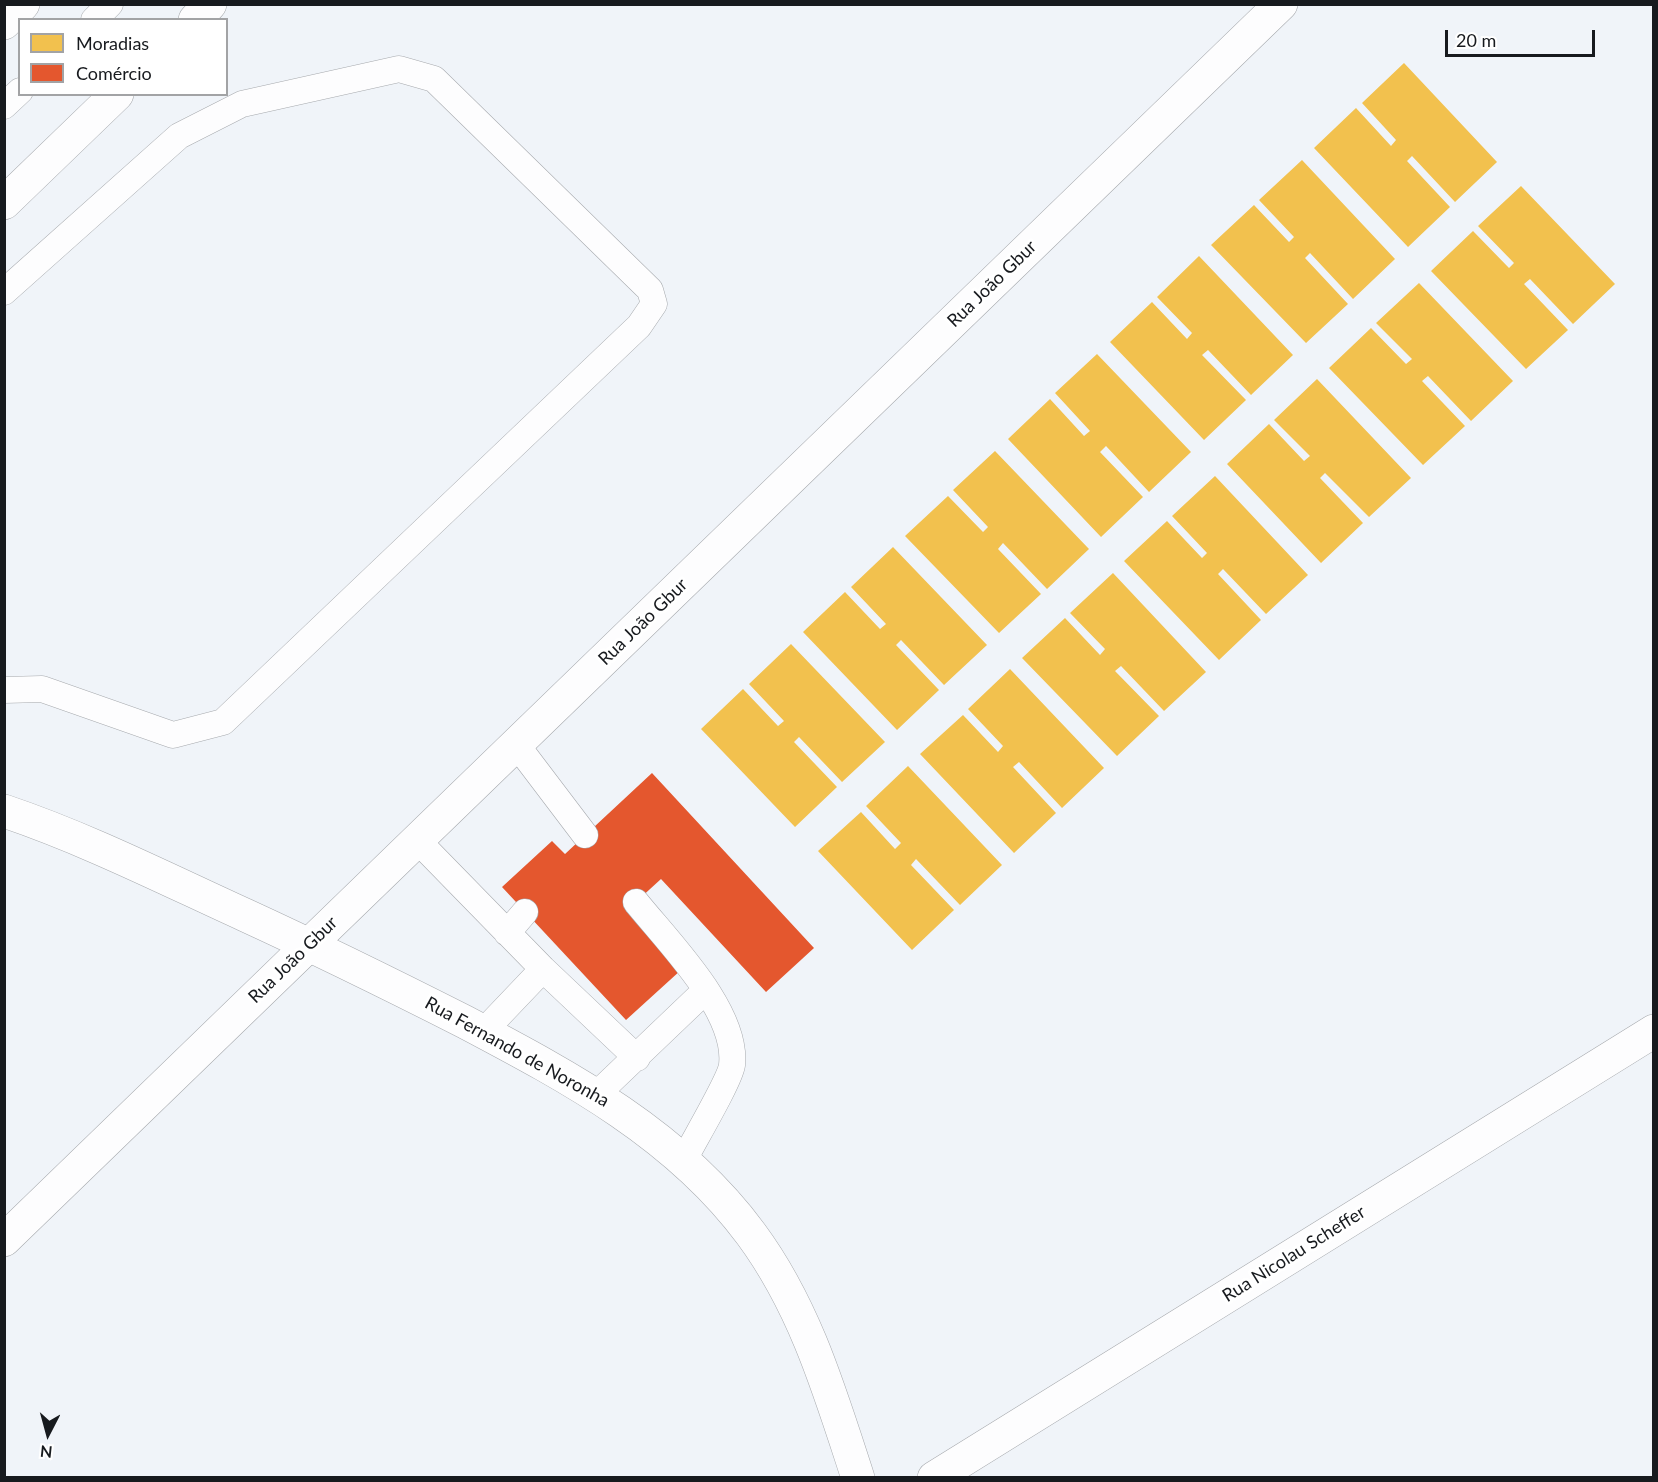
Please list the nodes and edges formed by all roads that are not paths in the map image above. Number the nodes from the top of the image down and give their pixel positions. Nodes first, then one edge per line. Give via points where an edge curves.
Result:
1 (23, 4) edge
2 (110, 4) edge
3 (210, 4) edge
4 (1281, 4) edge
5 (96, 18) edge
6 (197, 18) edge
7 (4, 23) edge
8 (18, 93) edge
9 (115, 96) edge
10 (4, 106) edge
11 (4, 203) edge
12 (4, 292) edge
13 (4, 690) edge
14 (516, 744) junction
15 (4, 810) edge
16 (585, 835) dead end
17 (417, 840) junction
18 (636, 902) dead end
19 (525, 912) dead end
20 (507, 933) junction
21 (309, 944) junction
22 (543, 969) junction
23 (706, 990) junction
24 (1653, 1031) edge
25 (483, 1032) junction
26 (637, 1058) junction
27 (596, 1095) junction
28 (684, 1160) junction
29 (4, 1240) edge
30 (858, 1478) edge
31 (934, 1478) edge

1 - 7 main road
2 - 5 lane
3 - 6 main road
4 - 14 main road, Rua João Gbur
8 - 10 lane
9 - 11 main road
12 - 13 lane via 180,136 242,104 399,69 434,79 650,290 654,304 639,326 223,722 173,735 42,689
14 - 16 lane
14 - 17 main road, Rua João Gbur
15 - 21 main road, Rua Fernando de Noronha via 78,839
17 - 20 lane
17 - 21 main road, Rua João Gbur
18 - 23 lane
19 - 20 lane
20 - 22 lane
21 - 25 main road, Rua Fernando de Noronha
21 - 29 main road, Rua João Gbur
22 - 25 lane
22 - 26 lane
23 - 26 lane
23 - 28 lane via 730,1036 732,1067
24 - 31 main road, Rua Nicolau Scheffer
25 - 27 main road, Rua Fernando de Noronha
26 - 27 lane
27 - 28 main road, Rua Fernando de Noronha via 638,1122
28 - 30 main road, Rua Fernando de Noronha via 750,1233 778,1273 803,1319

